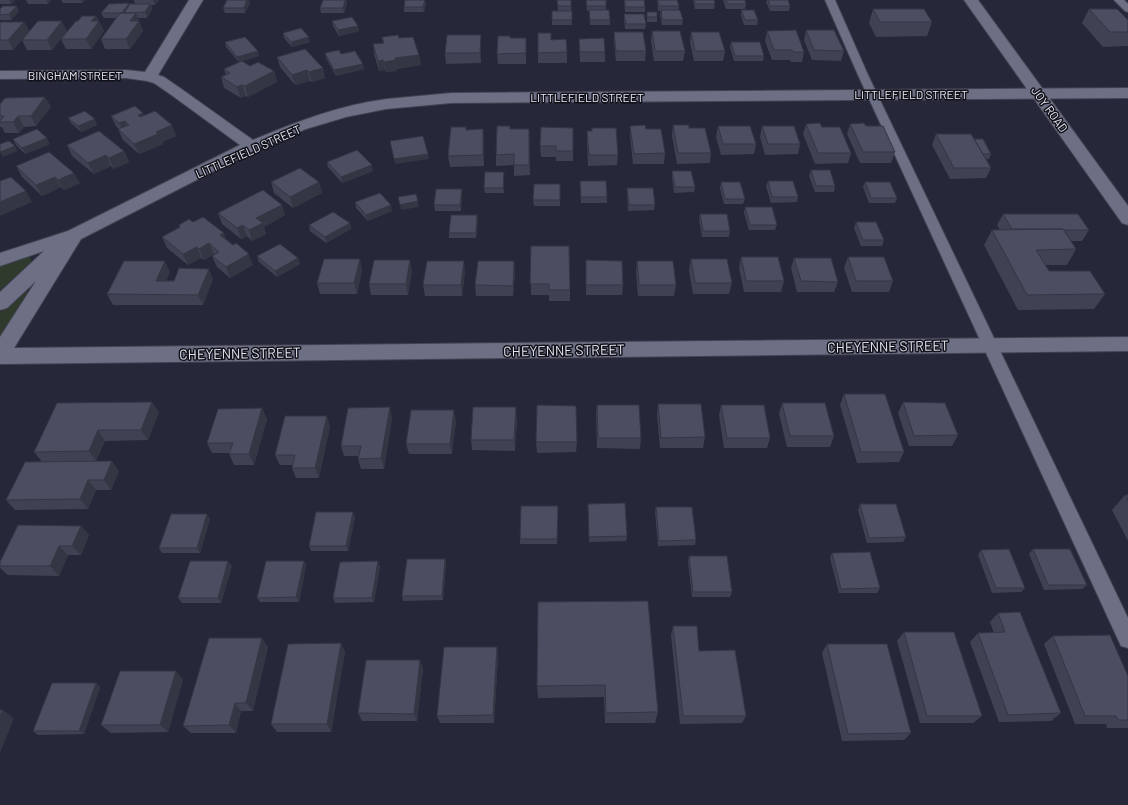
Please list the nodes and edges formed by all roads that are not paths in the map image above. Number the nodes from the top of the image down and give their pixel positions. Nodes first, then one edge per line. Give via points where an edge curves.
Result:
1 (196, 0) edge
2 (830, 0) edge
3 (971, 0) edge
4 (1119, 0) edge
5 (1128, 10) edge
6 (0, 75) edge
7 (149, 77) junction
8 (1038, 93) junction
9 (1128, 93) edge
10 (872, 94) junction
11 (251, 146) junction
12 (1128, 219) edge
13 (74, 235) junction
14 (0, 260) edge
15 (0, 303) edge
16 (990, 344) junction
17 (1128, 344) edge
18 (0, 355) edge
19 (1128, 639) edge

1 - 7 street
2 - 10 lane
3 - 8 street, JOY ROAD
4 - 5 lane
6 - 7 street, BINGHAM STREET via 126,74
7 - 11 street, BINGHAM STREET via 159,80
8 - 9 street, LITTLEFIELD STREET
8 - 10 street, LITTLEFIELD STREET
8 - 12 street, JOY ROAD
10 - 11 street, LITTLEFIELD STREET via 429,99 342,113 300,126
10 - 16 lane
11 - 13 street, LITTLEFIELD STREET
13 - 14 street, LITTLEFIELD STREET
13 - 15 street, LITTLEFIELD STREET
13 - 18 street
16 - 17 street, CHEYENNE STREET
16 - 18 street, CHEYENNE STREET
16 - 19 lane

